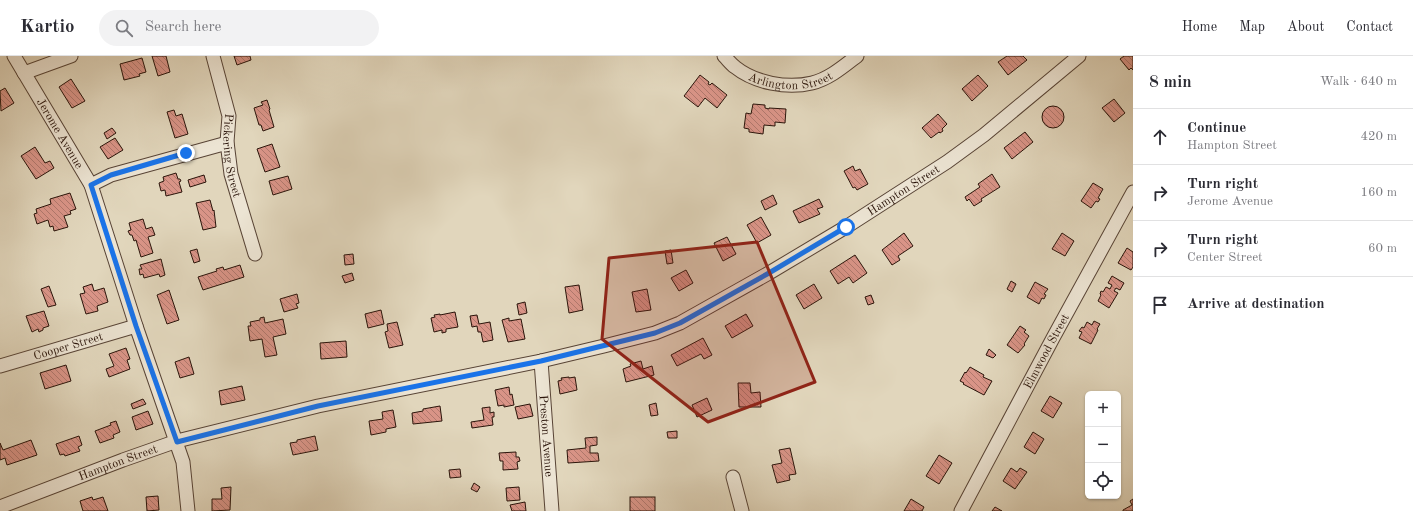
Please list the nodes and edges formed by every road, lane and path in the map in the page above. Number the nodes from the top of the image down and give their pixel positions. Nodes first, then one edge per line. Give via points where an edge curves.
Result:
1 (14, 56) edge
2 (71, 56) edge
3 (213, 56) edge
4 (724, 56) edge
5 (857, 56) edge
6 (1079, 56) edge
7 (24, 74) junction
8 (227, 142) junction
9 (91, 185) junction
10 (1133, 192) edge
11 (255, 254) dead end
12 (136, 326) junction
13 (541, 361) junction
14 (0, 366) edge
15 (177, 442) junction
16 (733, 477) dead end
17 (0, 507) edge
18 (188, 511) edge
19 (552, 511) edge
20 (742, 511) edge
21 (961, 511) edge

1 - 7 street, Jerome Avenue
2 - 7 street
3 - 8 street, Pickering Street via 229,116
4 - 5 street, Arlington Street via 751,76 785,84 812,83 828,76
6 - 13 street, Hampton Street via 984,135 947,162 846,227 712,306 655,333
7 - 9 street, Jerome Avenue
8 - 9 street via 111,175
8 - 11 street, Pickering Street via 231,174
9 - 12 street, Jerome Avenue
10 - 21 street, Elmwood Street
12 - 14 street, Cooper Street
12 - 15 street, Jerome Avenue
13 - 15 street, Hampton Street via 318,406
13 - 19 street, Preston Avenue
15 - 17 street, Hampton Street
15 - 18 street, Jerome Avenue via 183,462
16 - 20 street

